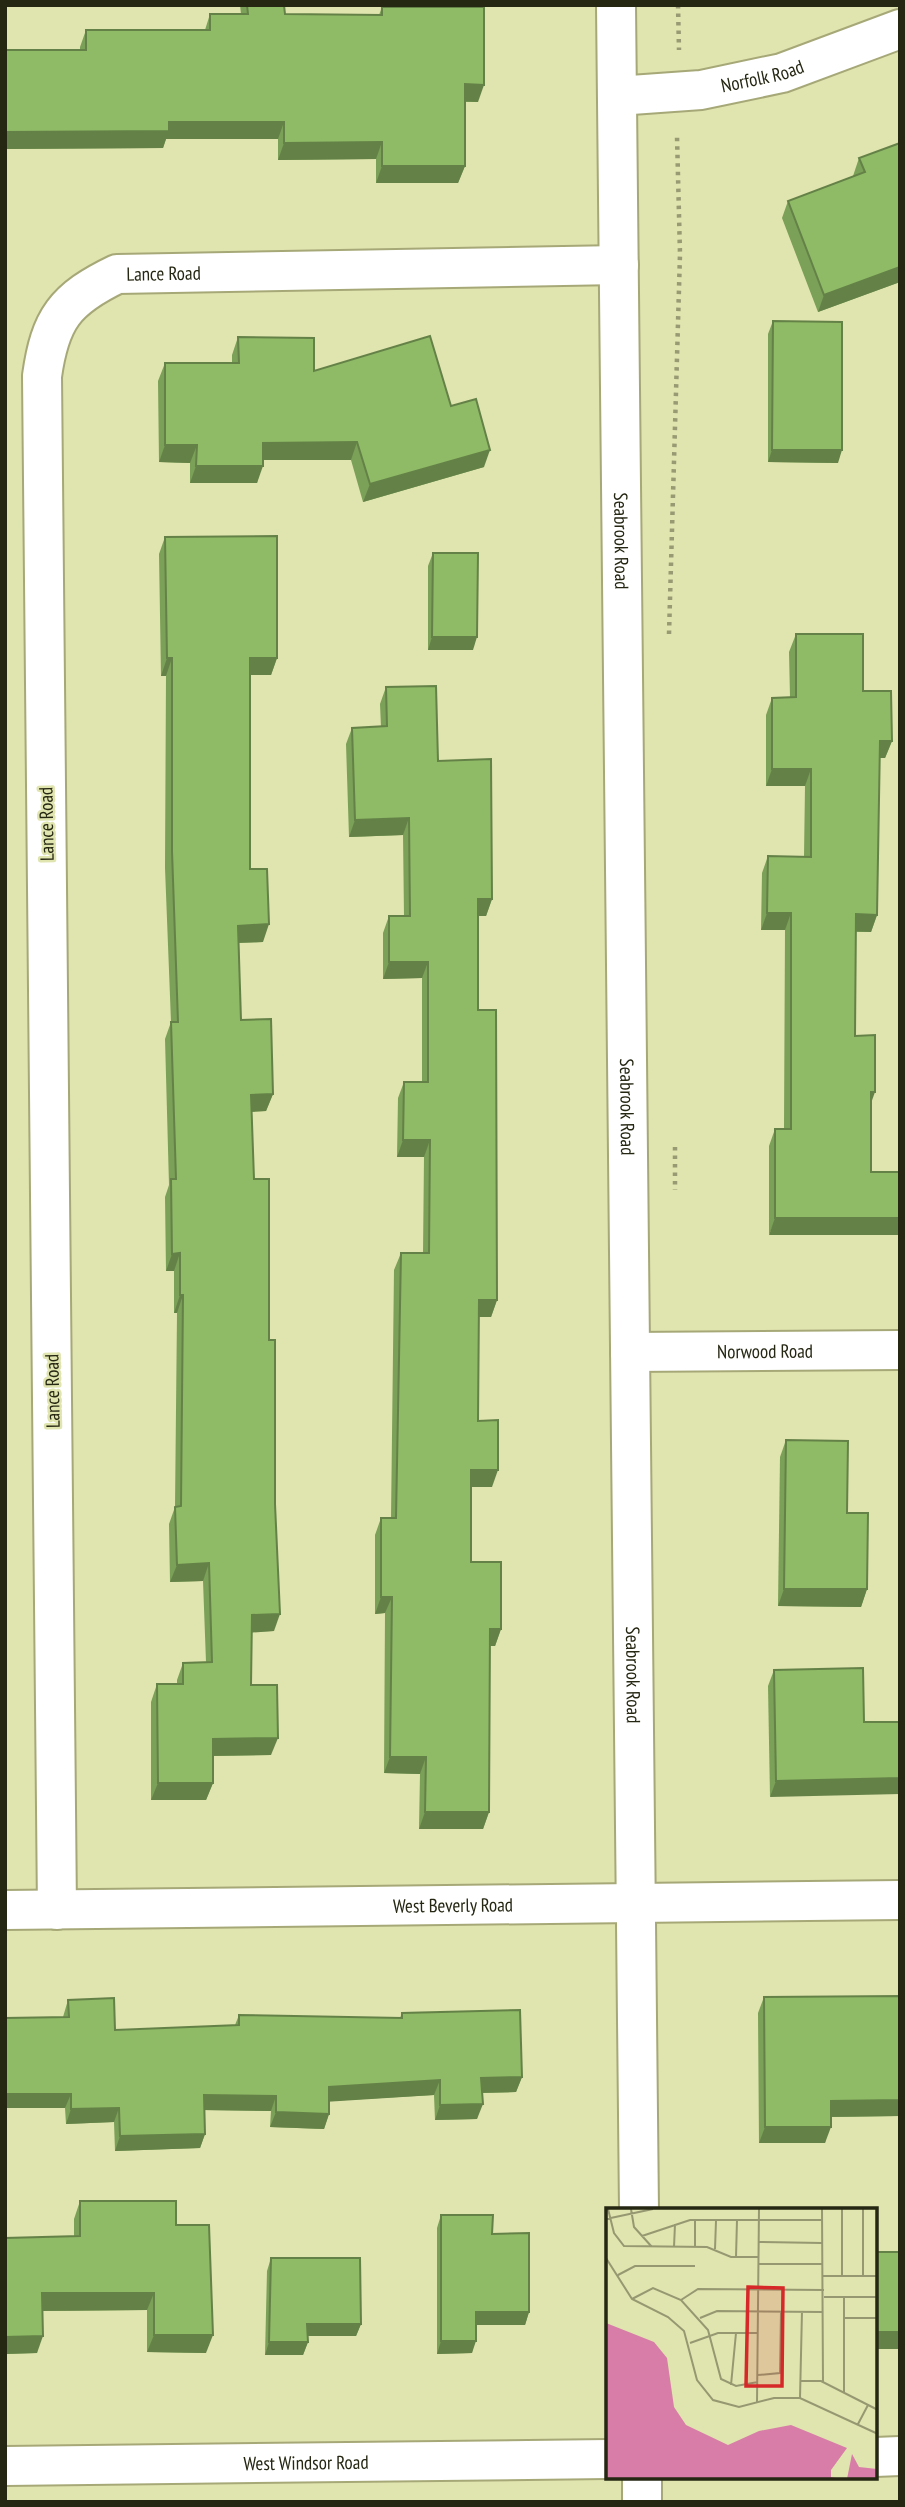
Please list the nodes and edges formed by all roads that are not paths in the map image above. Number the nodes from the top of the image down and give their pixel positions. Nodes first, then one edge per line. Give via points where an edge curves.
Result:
1 (616, 5) edge
2 (900, 29) edge
3 (617, 96) junction
4 (619, 265) junction
5 (900, 1350) edge
6 (630, 1352) junction
7 (900, 1900) edge
8 (636, 1904) junction
9 (5, 1910) edge
10 (57, 1910) junction
11 (639, 2208) edge
12 (900, 2456) edge
13 (877, 2457) edge
14 (606, 2459) edge
15 (5, 2466) edge
16 (642, 2479) edge
17 (642, 2502) edge

1 - 3 street, Seabrook Road
2 - 3 street, Norfolk Road via 782,73 701,90
3 - 4 street, Seabrook Road
4 - 6 street, Seabrook Road
4 - 10 street, Lance Road via 117,274 87,288 62,312 47,342 42,404
5 - 6 street, Norwood Road
6 - 8 street, Seabrook Road
7 - 8 street, West Beverly Road
8 - 10 street, West Beverly Road
8 - 11 street, Seabrook Road
9 - 10 street, West Beverly Road
12 - 13 street
14 - 15 street, West Windsor Road
16 - 17 street

